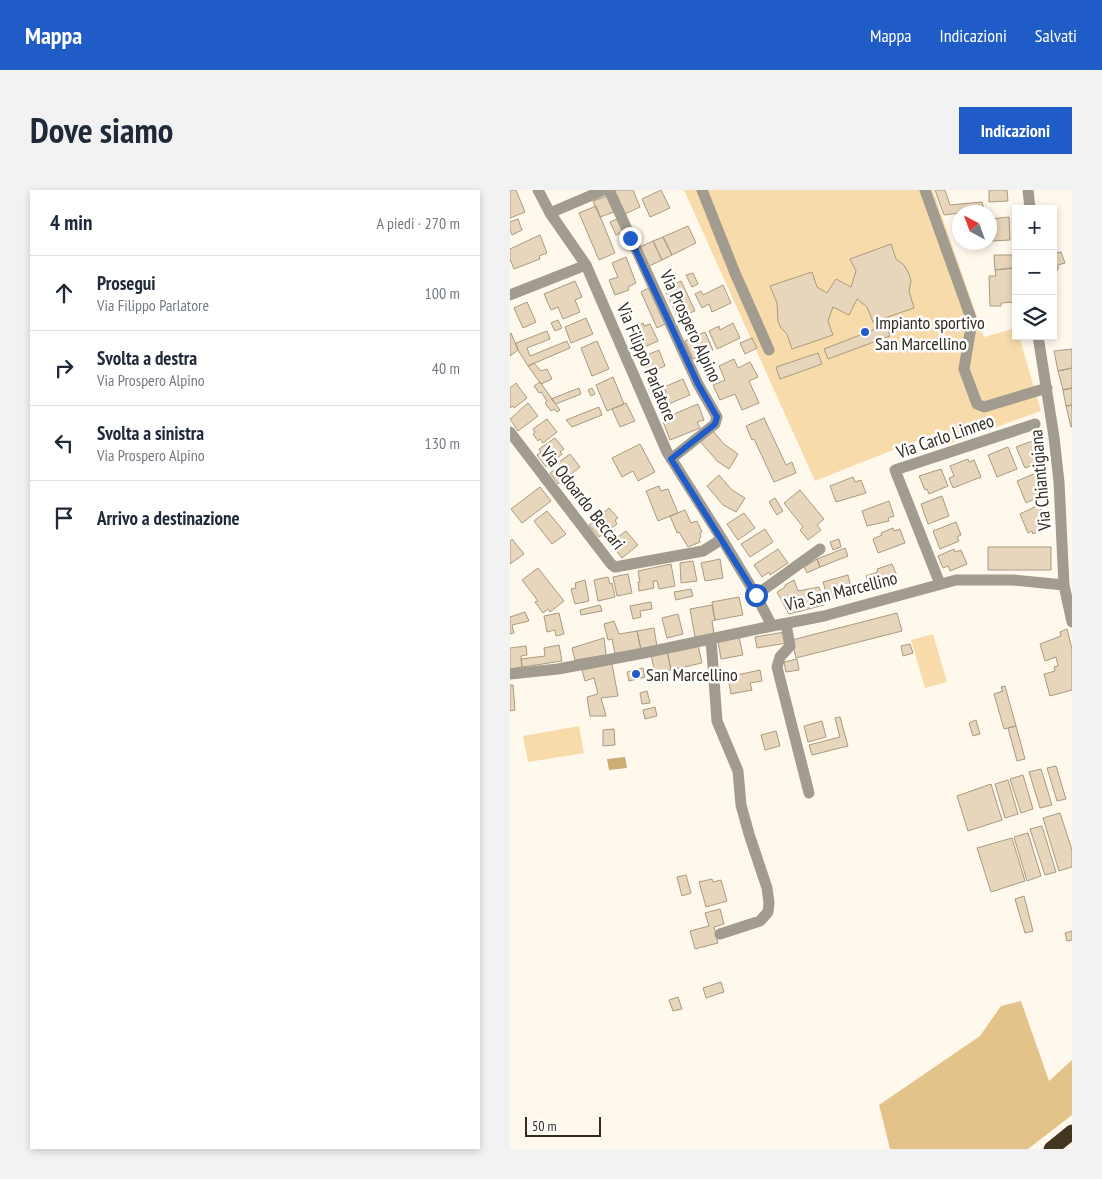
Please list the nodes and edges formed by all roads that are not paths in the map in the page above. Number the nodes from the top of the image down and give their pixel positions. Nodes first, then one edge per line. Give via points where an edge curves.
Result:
1 (538, 190) edge
2 (604, 190) edge
3 (609, 190) edge
4 (702, 190) edge
5 (926, 190) edge
6 (1028, 190) edge
7 (1030, 205) edge
8 (550, 213) junction
9 (586, 265) junction
10 (510, 295) edge
11 (1039, 340) edge
12 (769, 350) dead end
13 (1047, 388) junction
14 (1035, 424) dead end
15 (510, 432) edge
16 (671, 459) junction
17 (722, 539) junction
18 (820, 549) dead end
19 (940, 584) junction
20 (1064, 585) junction
21 (756, 595) junction
22 (1072, 622) edge
23 (786, 624) junction
24 (772, 626) junction
25 (711, 639) junction
26 (510, 674) edge
27 (809, 793) dead end
28 (720, 934) dead end
29 (1072, 1132) edge
30 (1051, 1149) edge

1 - 8 street, Via Filippo Parlatore
2 - 8 street
3 - 16 street, Via Prospero Alpino via 696,379 717,417 715,424
4 - 12 street
5 - 13 street via 972,321 964,369 978,404 993,406
6 - 7 street
8 - 9 street, Via Filippo Parlatore
9 - 10 street
9 - 16 street, Via Filippo Parlatore
11 - 13 street, Via Chiantigiana
13 - 20 street, Via Chiantigiana via 1059,482
14 - 19 street, Via Carlo Linneo via 895,470
15 - 17 street, Via Odoardo Beccari via 615,567 703,551
16 - 17 street, Via Filippo Parlatore
17 - 21 street, Via Filippo Parlatore
18 - 21 street
19 - 20 street, Via San Marcellino via 974,579
19 - 23 street, Via San Marcellino
20 - 22 street, Via Chiantigiana
21 - 24 street, Via Filippo Parlatore
23 - 24 street, Via San Marcellino
23 - 27 street via 790,646 780,657 777,667
24 - 25 street, Via San Marcellino
25 - 26 street, Via San Marcellino via 558,669
25 - 28 street via 717,721 738,771 741,805 769,903 768,912 760,921
29 - 30 highway

